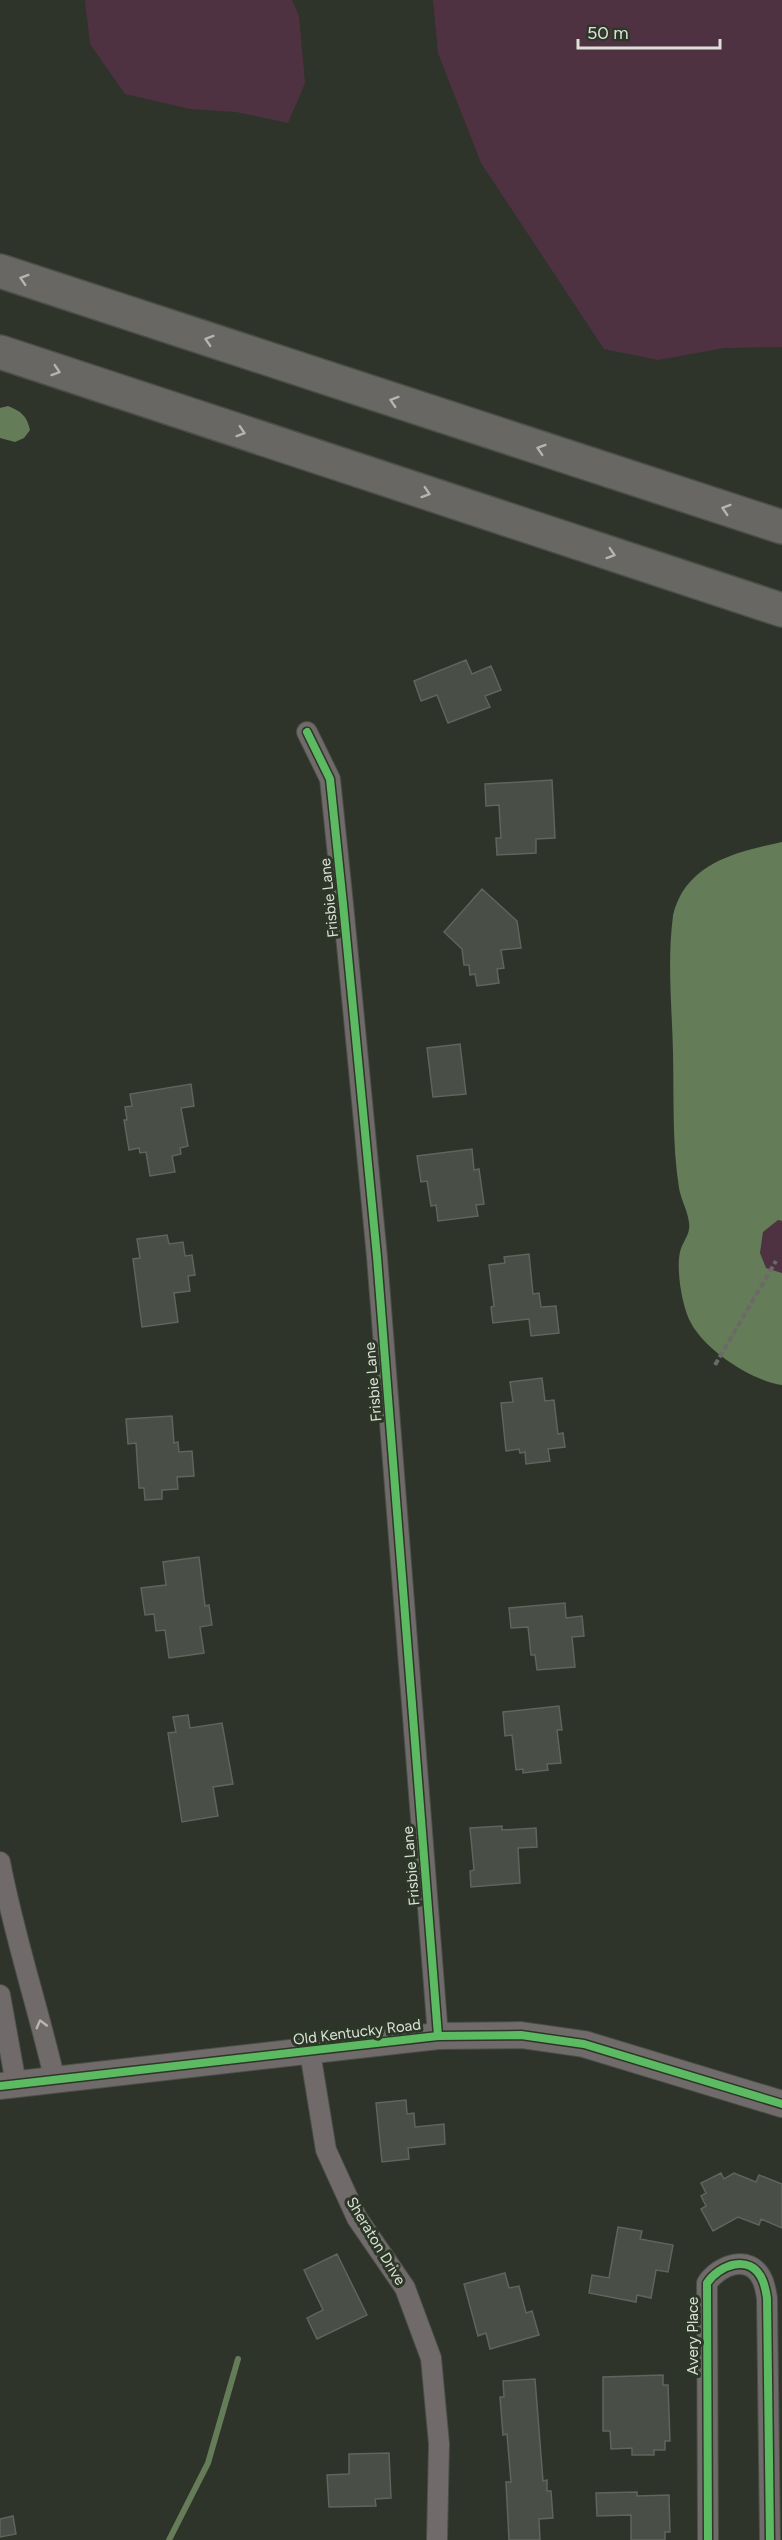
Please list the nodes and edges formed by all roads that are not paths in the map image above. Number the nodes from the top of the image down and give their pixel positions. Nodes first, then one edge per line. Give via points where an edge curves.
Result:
1 (0, 271) edge
2 (0, 352) edge
3 (782, 527) edge
4 (782, 610) edge
5 (307, 732) dead end
6 (0, 1862) edge
7 (0, 1995) edge
8 (438, 2036) junction
9 (310, 2052) junction
10 (55, 2081) junction
11 (8, 2085) edge
12 (782, 2104) edge
13 (774, 2528) edge
14 (437, 2540) edge
15 (708, 2540) edge

3 -> 1 highway
2 -> 4 highway
5 - 8 street, Frisbie Lane via 330,779 345,926 377,1257
10 -> 6 street
7 - 11 street
8 - 9 street, Old Kentucky Road
8 - 12 street, Old Kentucky Road via 521,2035 584,2044
9 - 10 street, Old Kentucky Road
9 - 14 street, Sheraton Drive via 326,2150 357,2218 405,2288 430,2358 439,2444
10 - 11 street, Old Kentucky Road
13 - 15 street, Avery Place via 767,2298 762,2277 751,2266 737,2263 714,2272 707,2283

